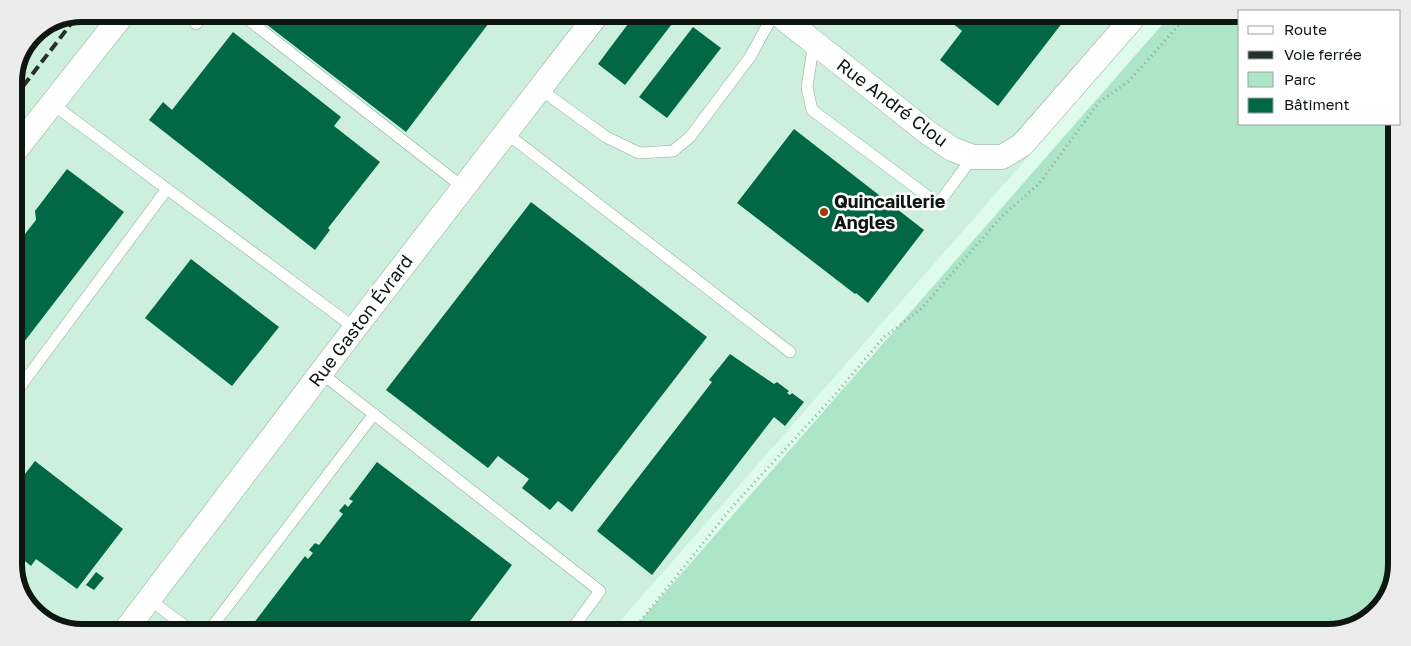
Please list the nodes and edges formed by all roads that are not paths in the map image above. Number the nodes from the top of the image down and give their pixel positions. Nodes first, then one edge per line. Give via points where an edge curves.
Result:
1 (117, 22) edge
2 (251, 22) edge
3 (591, 22) edge
4 (769, 22) edge
5 (788, 22) edge
6 (1130, 22) edge
7 (814, 42) junction
8 (540, 89) junction
9 (51, 104) junction
10 (506, 133) junction
11 (23, 140) edge
12 (974, 157) junction
13 (464, 188) junction
14 (167, 189) junction
15 (355, 328) junction
16 (790, 352) dead end
17 (322, 373) junction
18 (23, 383) edge
19 (374, 414) junction
20 (150, 599) junction
21 (130, 624) edge
22 (181, 624) edge
23 (214, 624) edge
24 (576, 624) edge

1 - 9 street
2 - 13 lane
3 - 8 street, Rue Gaston Évrard
4 - 8 lane via 750,57 690,137 673,151 639,153 606,138
5 - 7 street, Rue André Clou
6 - 12 street, Rue André Clou via 1022,145 1002,157
7 - 12 street, Rue André Clou via 927,132 952,149
7 - 12 lane via 807,87 812,110 938,204
8 - 10 street, Rue Gaston Évrard
9 - 11 street
9 - 14 lane
10 - 13 street, Rue Gaston Évrard
10 - 16 lane
13 - 15 street, Rue Gaston Évrard
14 - 15 lane
14 - 18 lane
15 - 17 street, Rue Gaston Évrard
17 - 19 lane
17 - 20 street, Rue Gaston Évrard
19 - 23 lane
19 - 24 lane via 600,591
20 - 21 street, Rue Gaston Évrard
20 - 22 lane

